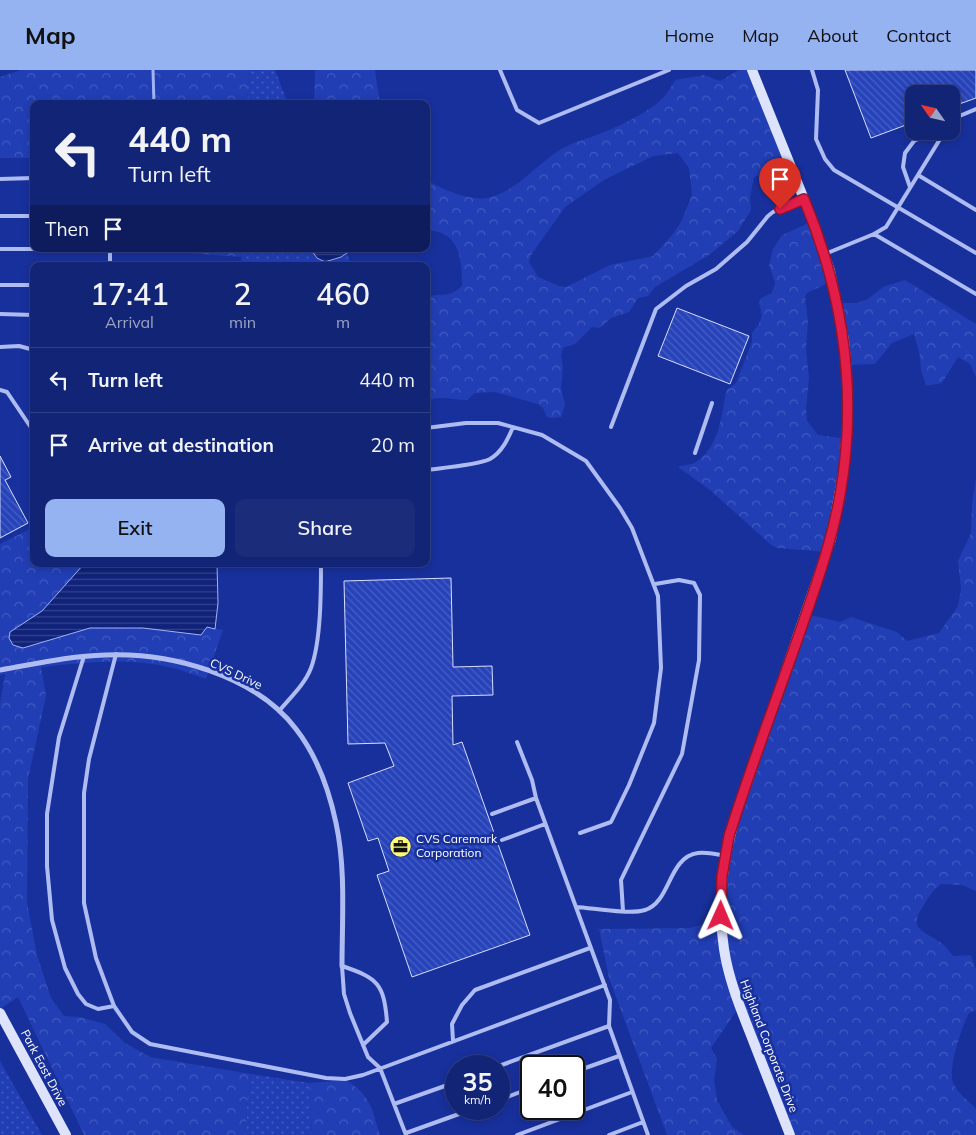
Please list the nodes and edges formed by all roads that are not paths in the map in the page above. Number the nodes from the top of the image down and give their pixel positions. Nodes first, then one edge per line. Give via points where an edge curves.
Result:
1 (500, 70) edge
2 (669, 70) edge
3 (752, 70) edge
4 (812, 70) edge
5 (976, 109) edge
6 (960, 116) edge
7 (916, 140) edge
8 (939, 140) edge
9 (918, 175) junction
10 (30, 178) edge
11 (0, 180) edge
12 (910, 188) junction
13 (804, 199) junction
14 (898, 208) junction
15 (976, 210) edge
16 (0, 216) edge
17 (30, 216) edge
18 (874, 234) junction
19 (0, 249) edge
20 (30, 249) edge
21 (976, 253) edge
22 (825, 254) junction
23 (0, 285) edge
24 (30, 286) edge
25 (976, 294) edge
26 (0, 314) edge
27 (30, 315) edge
28 (0, 347) edge
29 (30, 349) edge
30 (0, 390) edge
31 (712, 403) dead end
32 (30, 426) edge
33 (513, 427) junction
34 (430, 428) edge
35 (611, 428) dead end
36 (695, 453) dead end
37 (430, 469) edge
38 (321, 567) edge
39 (655, 584) junction
40 (116, 654) junction
41 (84, 656) junction
42 (0, 670) edge
43 (279, 711) junction
44 (518, 742) dead end
45 (536, 798) junction
46 (492, 814) dead end
47 (545, 824) junction
48 (580, 833) dead end
49 (502, 840) dead end
50 (725, 856) junction
51 (576, 906) junction
52 (623, 911) junction
53 (590, 948) junction
54 (342, 966) junction
55 (605, 985) junction
56 (114, 1006) junction
57 (0, 1013) edge
58 (609, 1026) junction
59 (452, 1041) junction
60 (363, 1045) junction
61 (619, 1056) junction
62 (510, 1062) edge
63 (380, 1068) junction
64 (585, 1068) edge
65 (445, 1086) edge
66 (632, 1092) junction
67 (394, 1104) junction
68 (445, 1119) edge
69 (643, 1122) junction
70 (406, 1134) edge
71 (66, 1135) edge
72 (518, 1135) edge
73 (609, 1135) edge
74 (648, 1135) edge
75 (790, 1135) edge

1 - 2 lane via 517,110 539,124
3 - 13 street, Highland Corporate Drive
4 - 14 lane via 818,90 816,139 825,159 834,170
5 - 6 lane
7 - 12 lane via 905,153 903,167
8 - 9 lane
9 - 12 lane
9 - 15 lane
10 - 11 lane
12 - 14 lane
13 - 22 street, Highland Corporate Drive
13 - 35 lane via 773,212 747,242 716,269 656,309
14 - 18 lane via 886,227
14 - 21 lane
16 - 17 lane
18 - 22 lane
18 - 25 lane
19 - 20 lane
22 - 50 street, Highland Corporate Drive via 839,313 847,374 847,444 840,494 825,559 735,818
23 - 24 lane
26 - 27 lane
28 - 29 lane
30 - 32 lane via 7,392
31 - 36 lane
33 - 34 lane via 498,423 466,423
33 - 37 lane via 502,448 490,459
33 - 39 lane via 542,435 586,461 632,528
38 - 43 lane via 318,625 311,668
39 - 48 lane via 661,668 654,722 611,822
39 - 52 lane via 679,580 694,583 700,595 699,660 682,754 622,880
40 - 41 street, CVS Drive
40 - 43 street, CVS Drive via 164,659 210,671 251,691
40 - 56 lane via 89,759 84,793 84,903 96,958
41 - 42 street, CVS Drive
41 - 56 lane via 59,738 47,814 46,866 52,920 65,968 86,1004 98,1009
43 - 54 street, CVS Drive via 311,751 332,808 341,865
44 - 45 lane
45 - 46 lane
45 - 47 lane
47 - 49 lane
47 - 51 lane
50 - 52 lane via 692,855 679,865 651,908 639,912
50 - 75 street, Highland Corporate Drive via 721,916 727,967
51 - 52 lane
51 - 53 lane
53 - 55 lane
53 - 59 lane via 474,990 452,1024
54 - 60 lane via 345,999
54 - 60 lane via 377,982 385,1000 387,1022
55 - 58 lane via 610,1000
55 - 59 lane
56 - 63 lane via 132,1032 150,1044 326,1078 345,1079
57 - 71 street, Park East Drive
58 - 61 lane
58 - 62 lane
59 - 63 lane
60 - 63 lane via 368,1057
61 - 64 lane
61 - 66 lane
63 - 67 lane
65 - 67 lane
66 - 69 lane
66 - 72 lane
67 - 70 lane
68 - 70 lane
69 - 73 lane
69 - 74 lane

